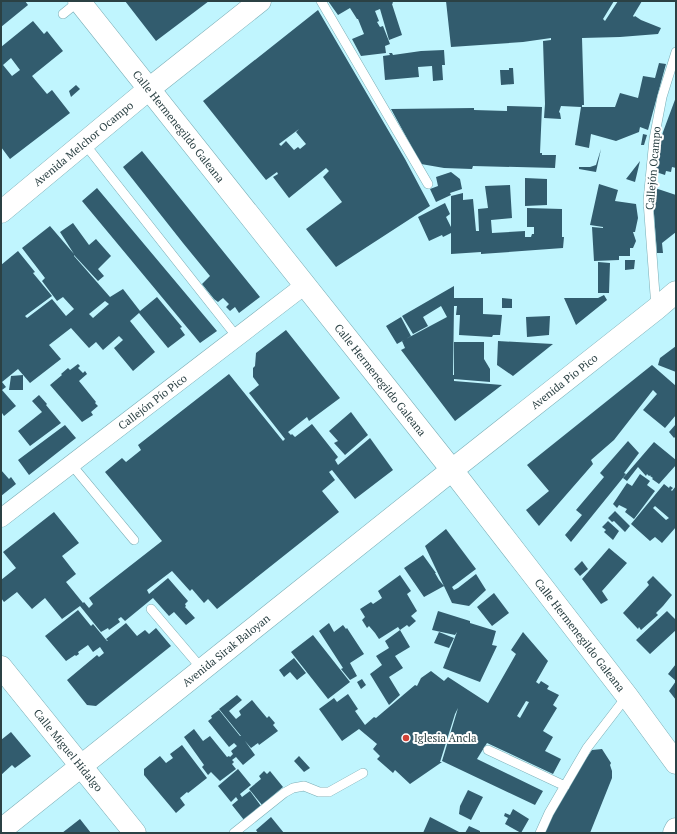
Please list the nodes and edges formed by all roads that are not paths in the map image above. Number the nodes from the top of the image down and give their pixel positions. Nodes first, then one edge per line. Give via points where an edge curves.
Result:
1 (260, 1) edge
2 (321, 1) edge
3 (74, 5) edge
4 (676, 52) edge
5 (149, 89) junction
6 (84, 143) junction
7 (428, 184) dead end
8 (1, 212) edge
9 (305, 285) junction
10 (676, 292) edge
11 (656, 309) junction
12 (237, 337) junction
13 (71, 464) junction
14 (452, 470) junction
15 (1, 518) edge
16 (134, 540) dead end
17 (150, 609) dead end
18 (1, 667) edge
19 (202, 669) junction
20 (628, 696) junction
21 (488, 750) dead end
22 (676, 762) edge
23 (81, 766) junction
24 (363, 773) dead end
25 (565, 786) junction
26 (676, 829) edge
27 (1, 830) edge
28 (135, 833) edge
29 (234, 833) edge
30 (540, 833) edge
31 (674, 833) edge

1 - 5 street, Avenida Melchor Ocampo
2 - 7 lane
3 - 5 street, Calle Hermenegildo Galeana
4 - 11 lane, Callejón Ocampo via 662,97 654,139 648,201
5 - 6 street, Avenida Melchor Ocampo
5 - 9 street, Calle Hermenegildo Galeana
6 - 8 street, Avenida Melchor Ocampo
6 - 12 lane
9 - 12 street, Callejón Pío Pico
9 - 14 street, Calle Hermenegildo Galeana
10 - 11 street, Avenida Pio Pico
11 - 14 street, Avenida Pio Pico
12 - 13 street, Callejón Pío Pico
13 - 15 street, Callejón Pío Pico
13 - 16 lane
14 - 19 street, Avenida Sirak Baloyan
14 - 20 street, Calle Hermenegildo Galeana
17 - 19 lane
18 - 23 street, Calle Miguel Hidalgo
19 - 23 street, Avenida Sirak Baloyan
20 - 22 street, Calle Hermenegildo Galeana
20 - 25 lane via 587,748
21 - 25 lane
23 - 27 street, Avenida Sirak Baloyan
23 - 28 street, Calle Miguel Hidalgo
24 - 29 lane via 329,792 320,792 304,786 293,788
25 - 30 lane
26 - 31 street

